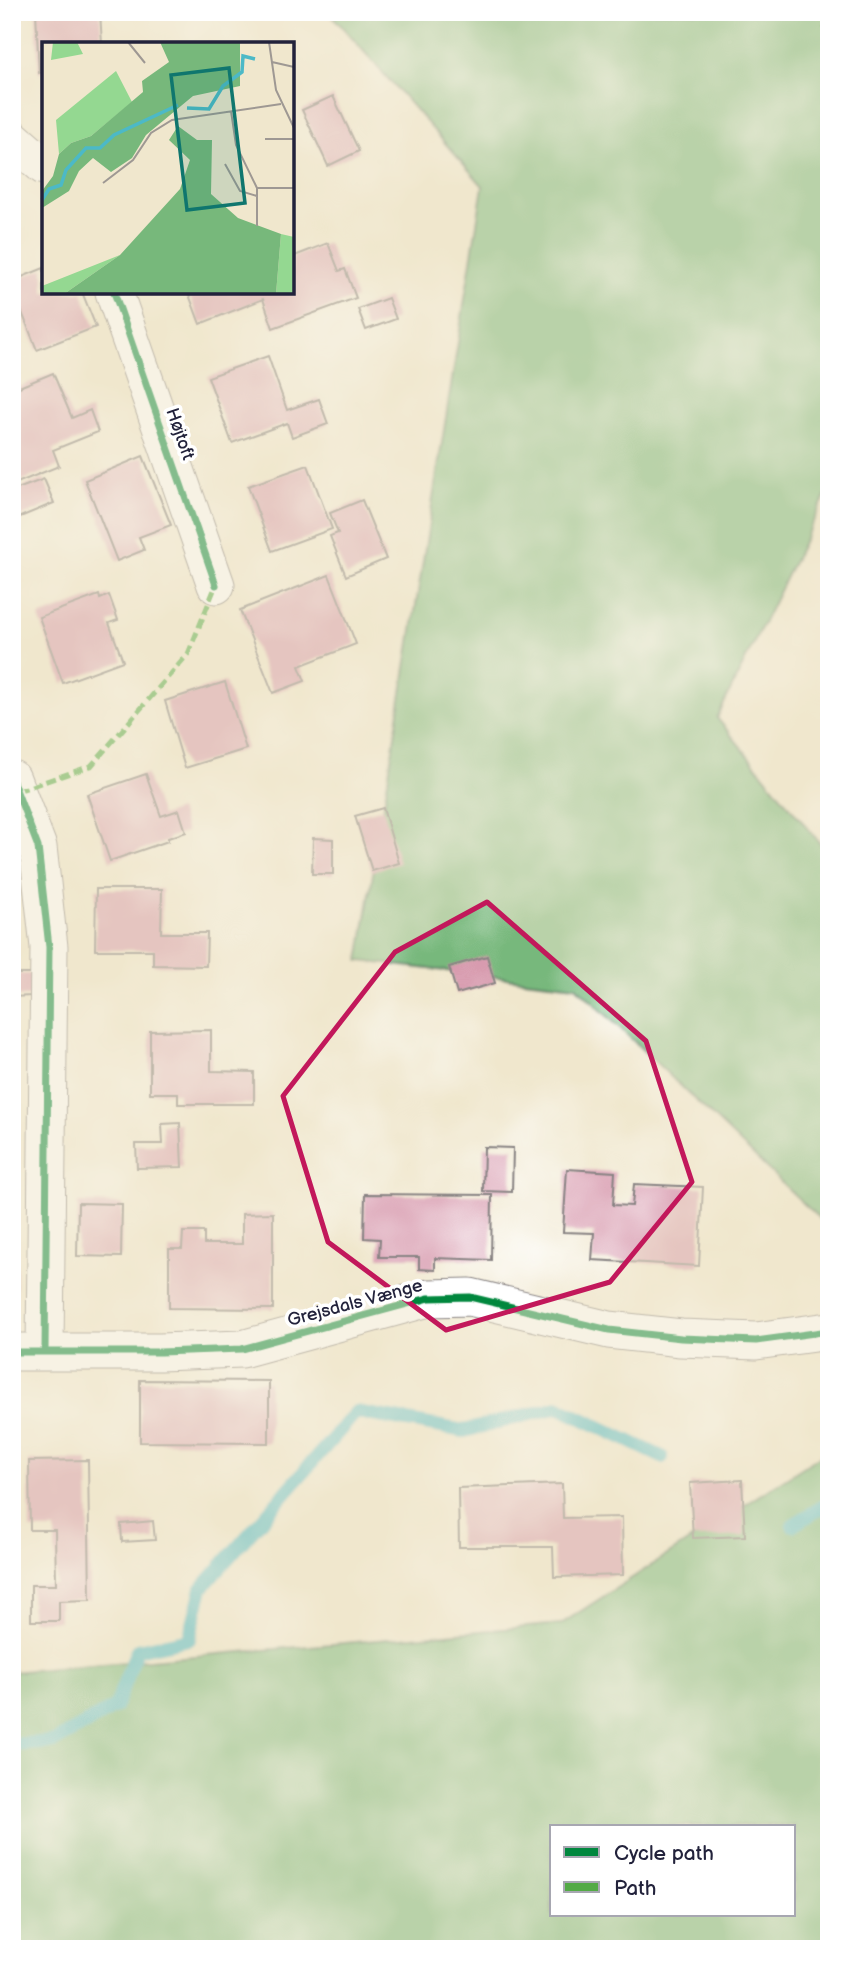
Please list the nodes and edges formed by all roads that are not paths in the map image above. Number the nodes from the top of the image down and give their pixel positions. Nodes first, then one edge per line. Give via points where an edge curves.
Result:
1 (12, 138) edge
2 (42, 164) edge
3 (115, 294) edge
4 (216, 585) dead end
5 (12, 779) edge
6 (829, 1331) edge
7 (29, 1352) edge

1 - 2 street
3 - 4 street, Højtoft
5 - 7 street via 38,847 49,947
6 - 7 street, Grejsdals Vænge via 756,1341 681,1338 609,1329 470,1297 429,1298 242,1349

